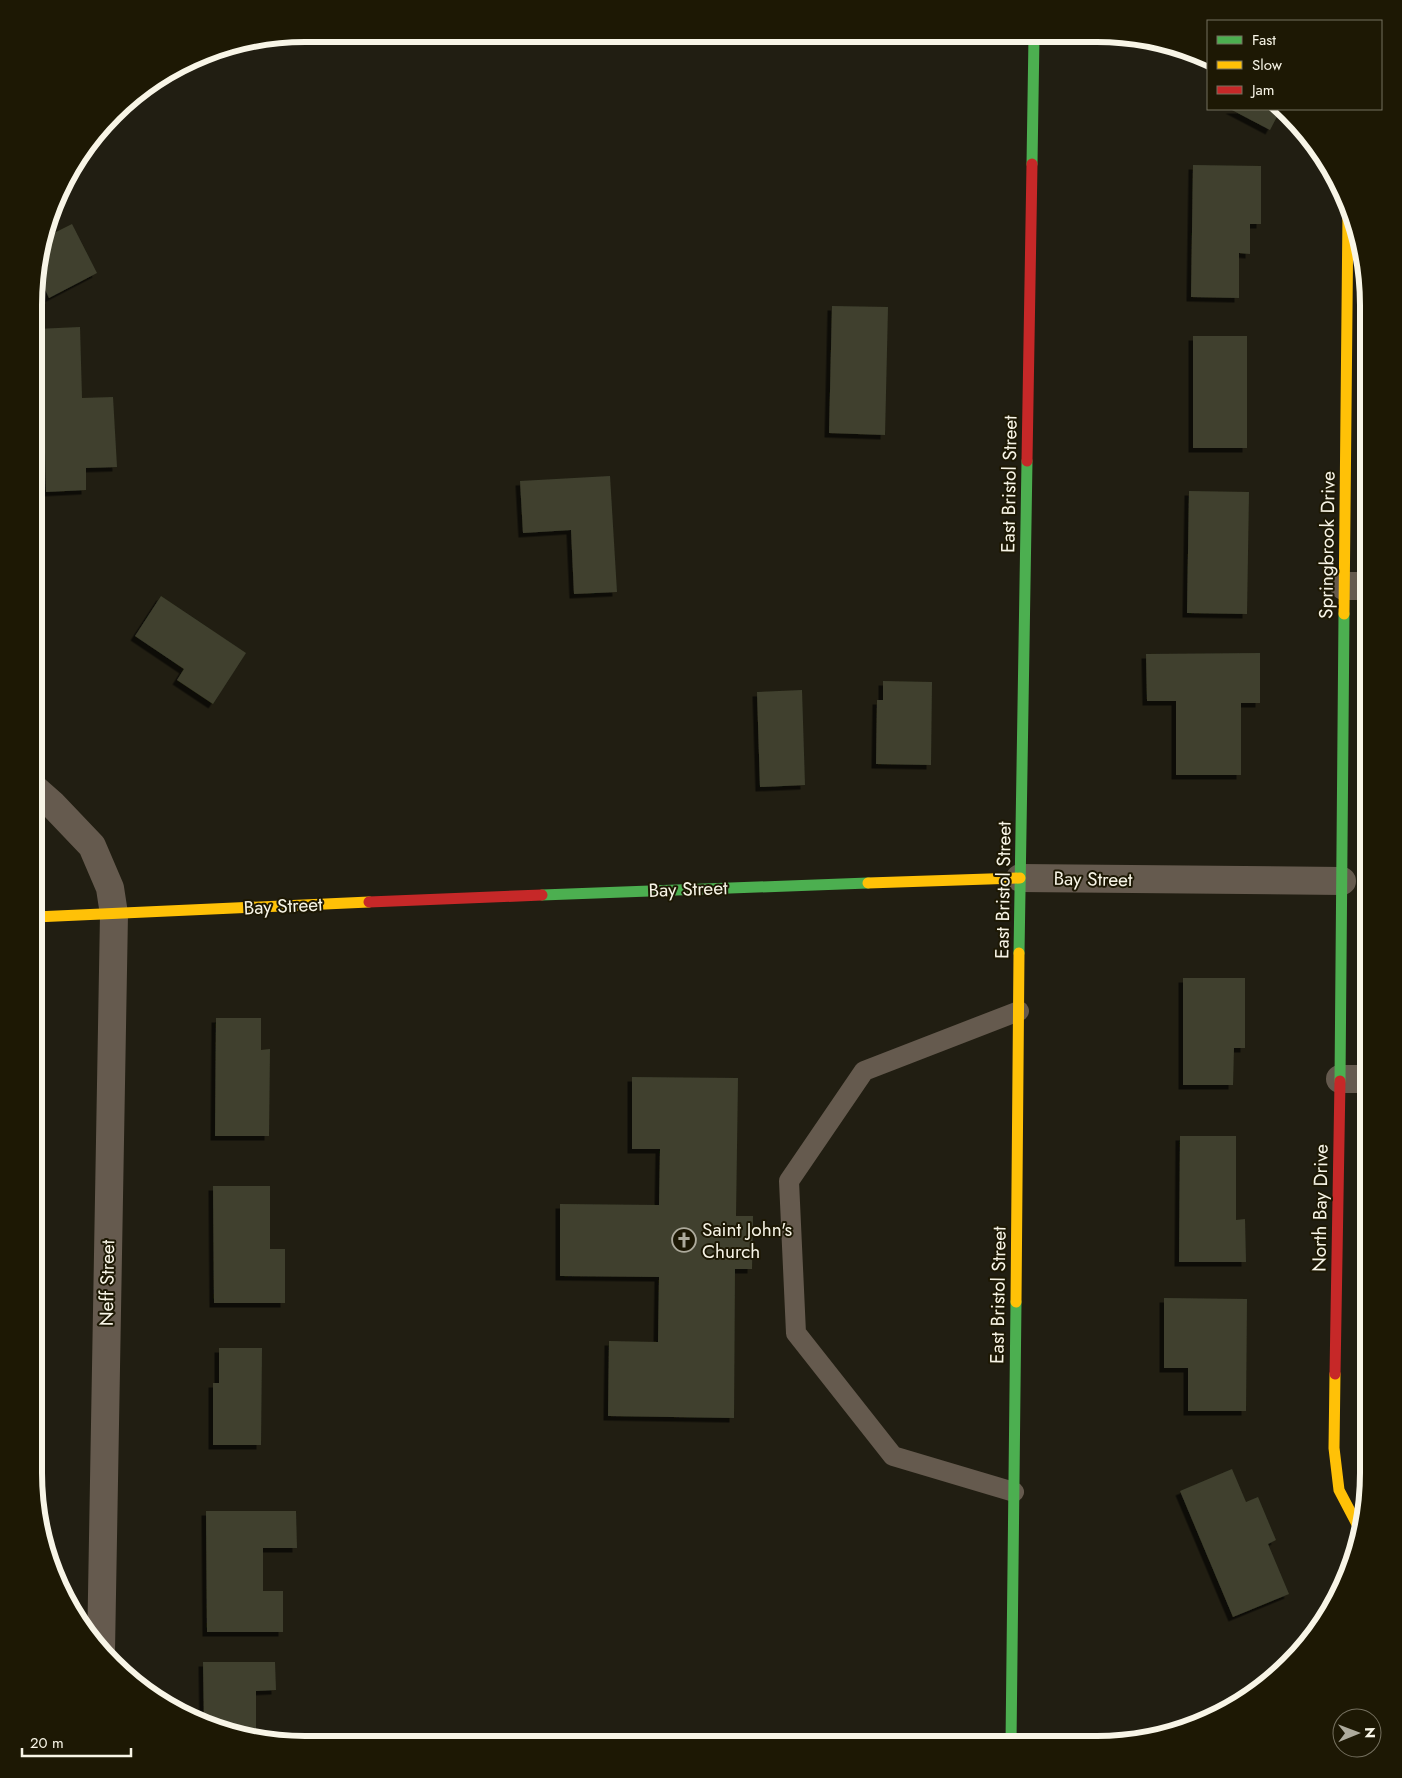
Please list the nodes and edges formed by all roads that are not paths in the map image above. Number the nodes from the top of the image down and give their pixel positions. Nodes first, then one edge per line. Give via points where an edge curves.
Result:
1 (1034, 43) edge
2 (1348, 229) edge
3 (1356, 586) edge
4 (42, 795) edge
5 (1020, 878) junction
6 (1342, 881) junction
7 (114, 914) junction
8 (42, 917) edge
9 (1019, 1011) junction
10 (1340, 1079) junction
11 (1360, 1079) edge
12 (1014, 1492) junction
13 (1355, 1520) edge
14 (101, 1637) edge
15 (1011, 1736) edge

1 - 5 street, East Bristol Street
2 - 3 street, Springbrook Drive
3 - 6 street, Springbrook Drive
4 - 7 street, Neff Street via 92,846 110,888
5 - 6 street, Bay Street
5 - 7 street, Bay Street
5 - 9 street, East Bristol Street
6 - 10 street, North Bay Drive
7 - 8 street, Bay Street
7 - 14 street, Neff Street
9 - 12 street, East Bristol Street
9 - 12 lane via 864,1071 789,1180 796,1333 893,1456
10 - 11 street
10 - 13 street, North Bay Drive via 1334,1448 1339,1490
12 - 15 street, East Bristol Street

